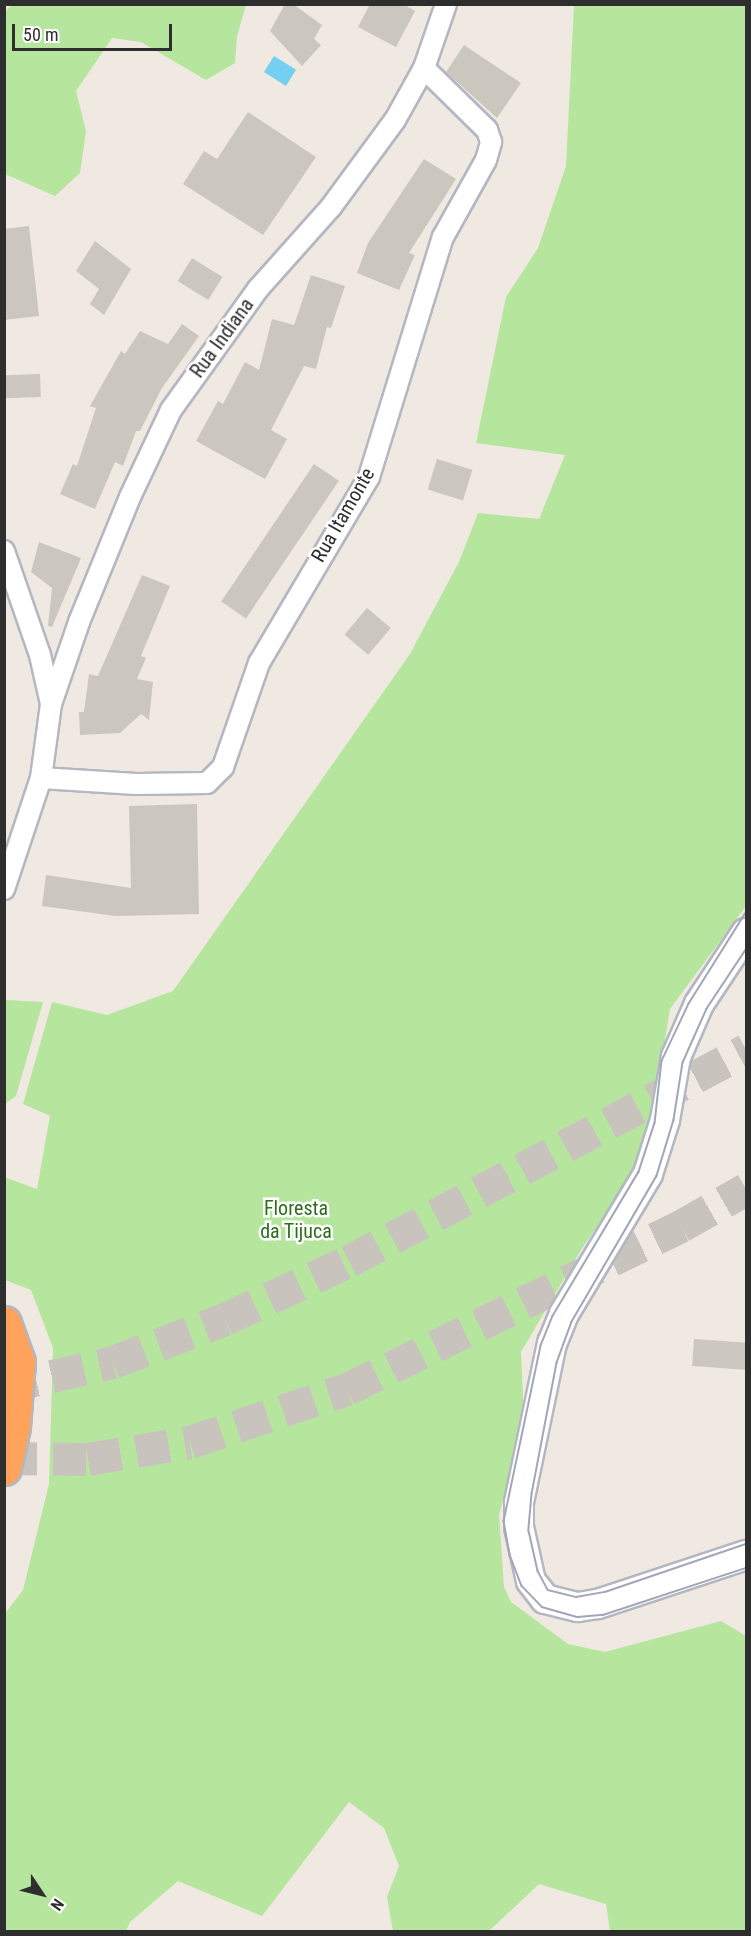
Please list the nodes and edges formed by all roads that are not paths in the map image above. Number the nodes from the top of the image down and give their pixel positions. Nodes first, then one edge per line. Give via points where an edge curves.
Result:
1 (446, 4) edge
2 (424, 68) junction
3 (4, 550) edge
4 (51, 704) junction
5 (42, 778) junction
6 (4, 889) edge
7 (747, 933) edge
8 (4, 1323) edge
9 (4, 1468) edge
10 (747, 1555) edge

1 - 2 street, Rua Indiana
2 - 4 street, Rua Indiana via 395,120 331,207 258,289 171,410 129,498
2 - 5 street, Rua Itamonte via 487,130 491,142 486,160 443,237 369,477 259,663 223,767 207,783 136,784
3 - 4 street via 40,655
4 - 5 street
5 - 6 street
7 - 10 street via 699,1004 676,1057 665,1120 648,1174 564,1314 552,1343 519,1503 519,1527 531,1581 545,1599 578,1607 598,1604
8 - 9 highway via 18,1362 13,1427

